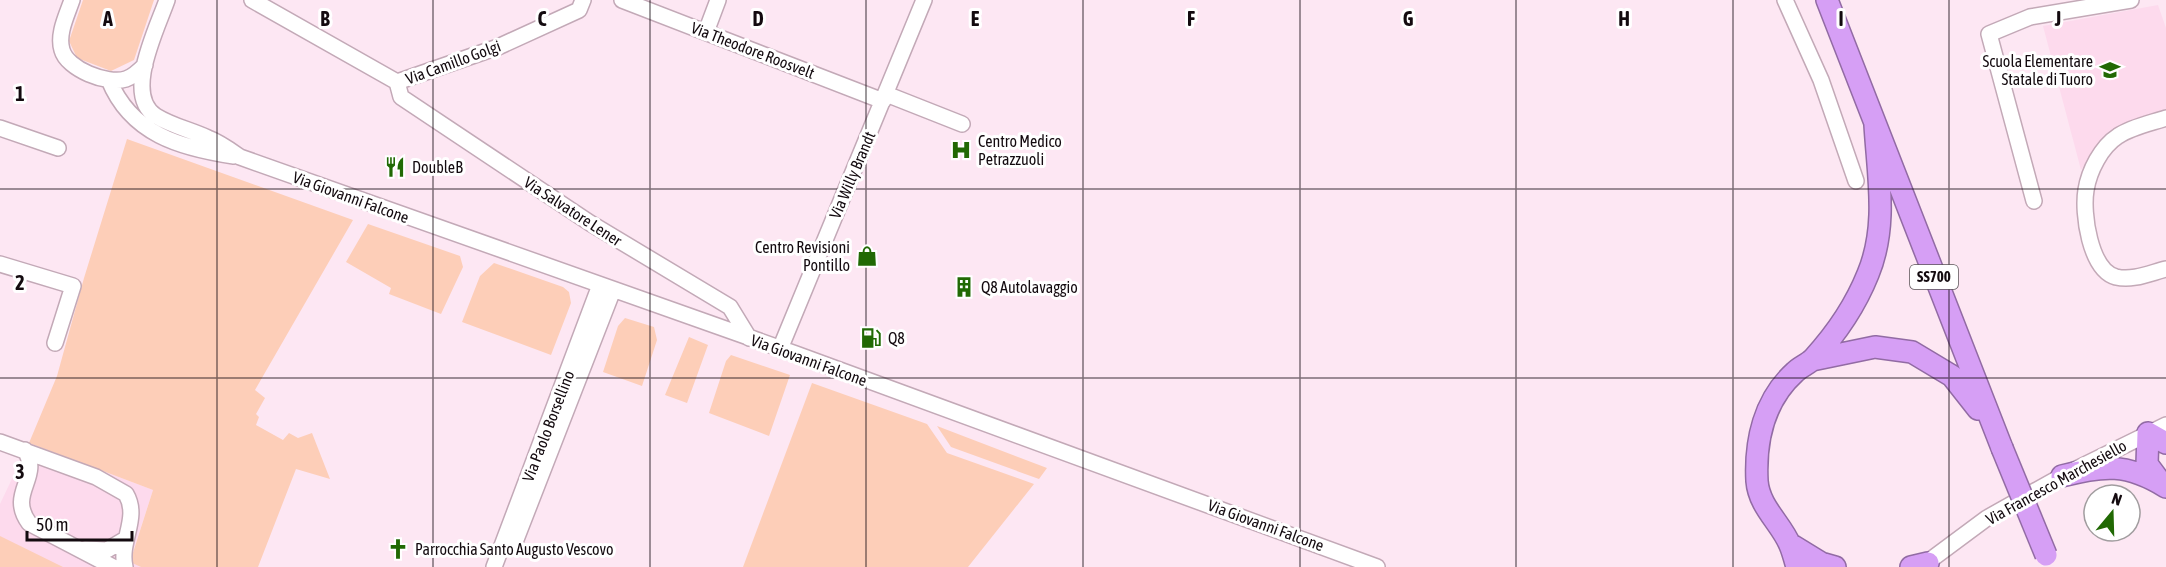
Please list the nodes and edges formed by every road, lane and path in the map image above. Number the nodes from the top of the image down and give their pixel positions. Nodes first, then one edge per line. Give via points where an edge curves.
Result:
1 (72, 0) edge
2 (167, 0) edge
3 (252, 0) edge
4 (584, 0) edge
5 (622, 0) edge
6 (717, 0) edge
7 (924, 0) edge
8 (1785, 0) edge
9 (1827, 0) edge
10 (2131, 0) edge
11 (706, 32) junction
12 (145, 65) junction
13 (109, 80) junction
14 (397, 82) junction
15 (884, 98) junction
16 (2166, 118) edge
17 (962, 124) dead end
18 (1875, 125) junction
19 (0, 128) edge
20 (58, 148) dead end
21 (240, 157) junction
22 (1856, 181) dead end
23 (2034, 201) dead end
24 (0, 264) edge
25 (2166, 269) edge
26 (607, 288) junction
27 (749, 338) junction
28 (55, 343) dead end
29 (780, 349) junction
30 (1812, 360) junction
31 (2160, 433) edge
32 (1998, 438) junction
33 (0, 442) edge
34 (25, 450) junction
35 (64, 465) junction
36 (2062, 476) junction
37 (29, 477) junction
38 (2163, 485) edge
39 (124, 540) junction
40 (1790, 544) junction
41 (76, 548) junction
42 (2048, 561) edge
43 (1827, 566) edge
44 (1920, 566) edge
45 (113, 567) edge
46 (125, 567) edge
47 (494, 567) edge
48 (505, 567) edge
49 (1377, 567) edge
50 (1797, 567) edge

1 - 13 street via 60,37 62,52 71,65
2 - 12 street, Via Giovanni Falcone
3 - 14 street, Via Camillo Golgi
4 - 14 street, Via Camillo Golgi via 579,10 498,47
5 - 11 street, Via Theodore Roosvelt
6 - 11 street
7 - 15 street, Via Willy Brandt
8 - 22 street via 1821,80
9 - 18 highway, SS700
10 - 23 street via 2030,17 1989,34
11 - 15 street, Via Theodore Roosvelt
12 - 13 street via 127,79
12 - 21 street, Via Giovanni Falcone via 140,91 149,111
13 - 21 street, Via Giovanni Falcone via 130,116 150,132 209,152
14 - 27 street, Via Salvatore Lener via 402,97 458,137 590,224 730,307
15 - 17 street, Via Theodore Roosvelt
15 - 29 street, Via Willy Brandt
16 - 25 street via 2119,135 2103,150 2089,178 2085,212 2093,251 2101,267 2114,276 2132,278
18 - 30 highway, SS700 via 1882,219 1869,273 1842,320
18 - 32 highway, SS700
19 - 20 street
21 - 26 street, Via Giovanni Falcone
24 - 28 street via 73,286
26 - 27 street, Via Giovanni Falcone
26 - 47 street, Via Paolo Borsellino
26 - 48 street, Via Paolo Borsellino
27 - 29 street, Via Giovanni Falcone
29 - 49 street, Via Giovanni Falcone
30 - 32 highway, SS700 via 1875,347 1911,352 1952,376
30 - 40 highway, SS700 via 1781,389 1765,415 1757,447 1757,484 1770,515
31 - 36 street, Via Francesco Marchesiello
31 - 38 highway via 2147,464
32 - 42 highway, SS700, bridge
33 - 34 street
34 - 35 street
34 - 37 street via 30,458
35 - 37 street
35 - 39 street via 119,487 126,494 133,513
36 - 38 highway via 2098,467 2128,470
36 - 44 street, Via Francesco Marchesiello via 1987,518
37 - 41 street via 20,502 22,513 29,523
39 - 41 street via 107,550
39 - 46 street
40 - 43 highway, SS700
40 - 50 highway, SS700
41 - 45 street

